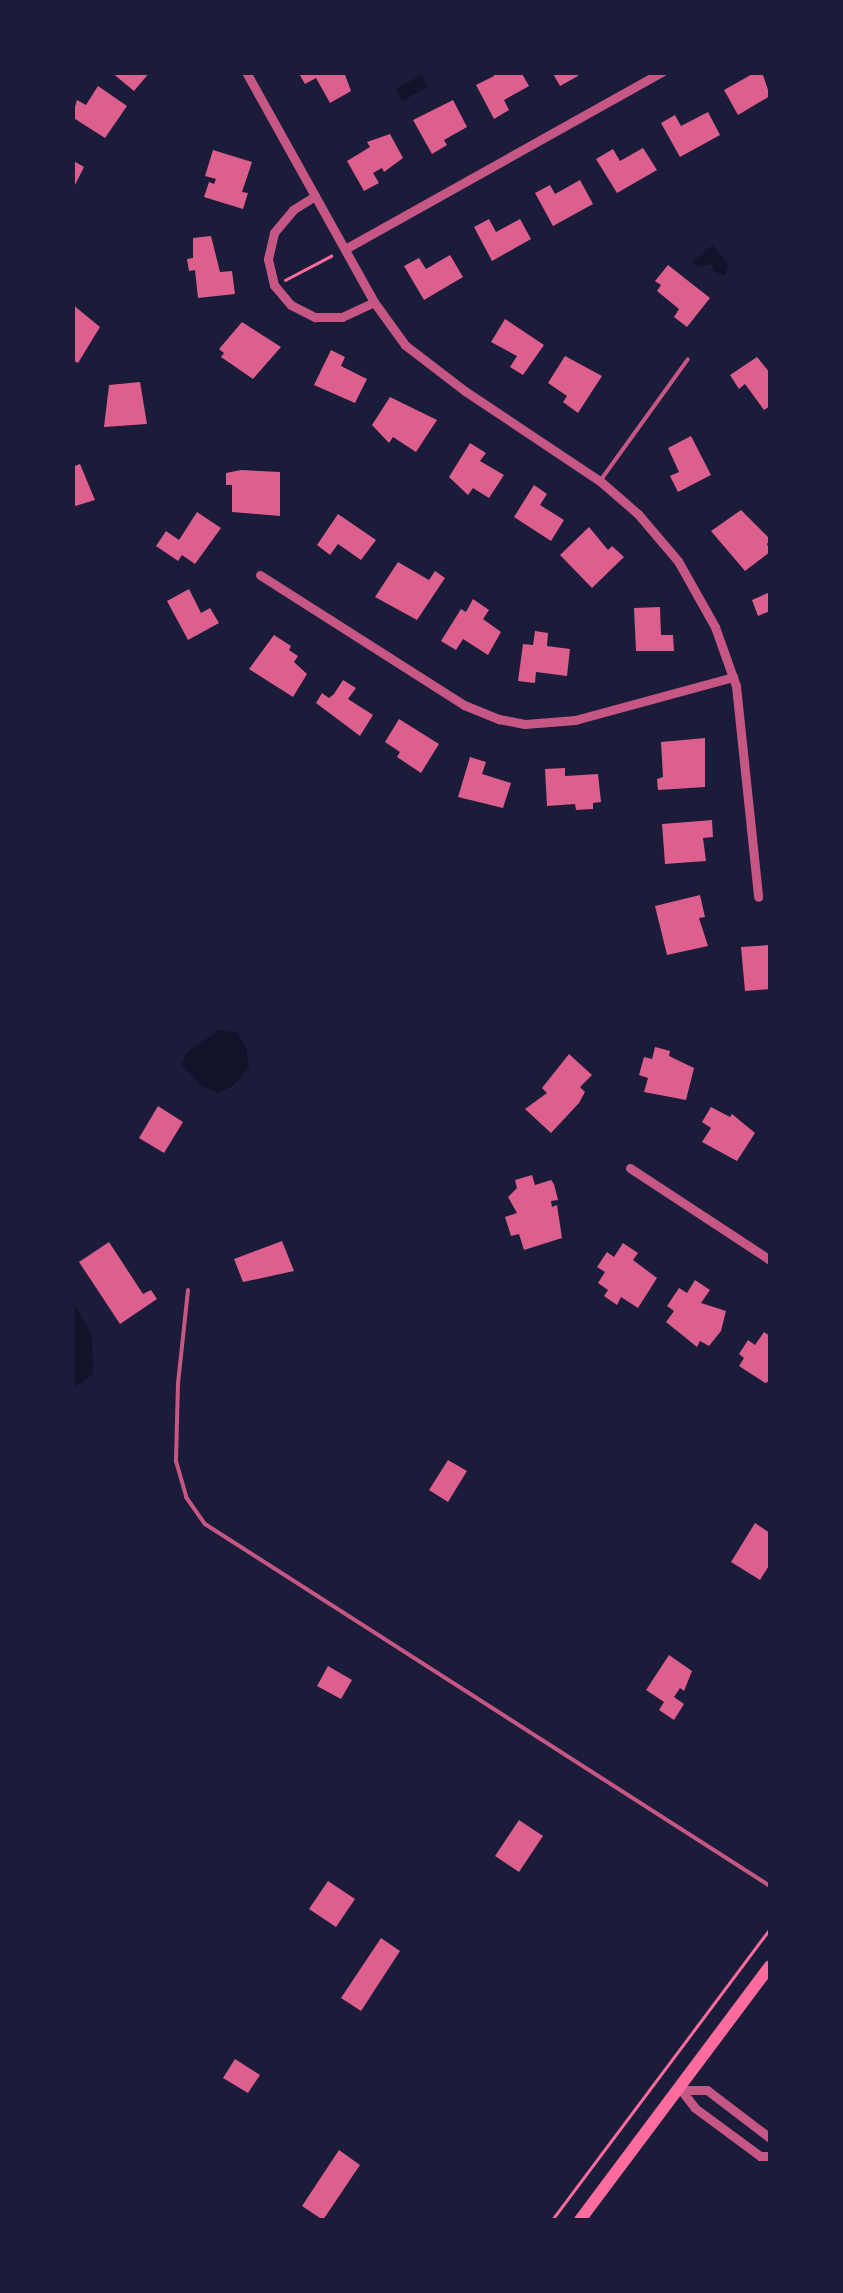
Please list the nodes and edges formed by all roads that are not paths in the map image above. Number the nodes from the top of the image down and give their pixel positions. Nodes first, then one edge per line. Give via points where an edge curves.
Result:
1 (246, 72) edge
2 (662, 72) edge
3 (315, 196) junction
4 (344, 249) junction
5 (374, 302) junction
6 (688, 359) dead end
7 (600, 481) junction
8 (260, 575) dead end
9 (733, 677) junction
10 (758, 897) dead end
11 (630, 1168) dead end
12 (770, 1260) edge
13 (188, 1290) dead end
14 (770, 1886) edge
15 (770, 1966) edge
16 (681, 2090) junction
17 (770, 2138) edge
18 (770, 2156) edge
19 (580, 2220) edge

1 - 3 street
2 - 4 street
3 - 4 street
3 - 5 street via 274,233 268,259 274,285 291,305 315,316 342,317
4 - 5 street
5 - 7 street via 423,362
6 - 7 lane
7 - 9 street via 678,561 716,626
8 - 9 street via 464,705 500,719 575,720
9 - 10 street
11 - 12 street
13 - 14 lane via 176,1461 186,1497 205,1524
15 - 16 main road
16 - 17 street via 708,2090
16 - 18 street via 694,2108 760,2156
16 - 19 main road

